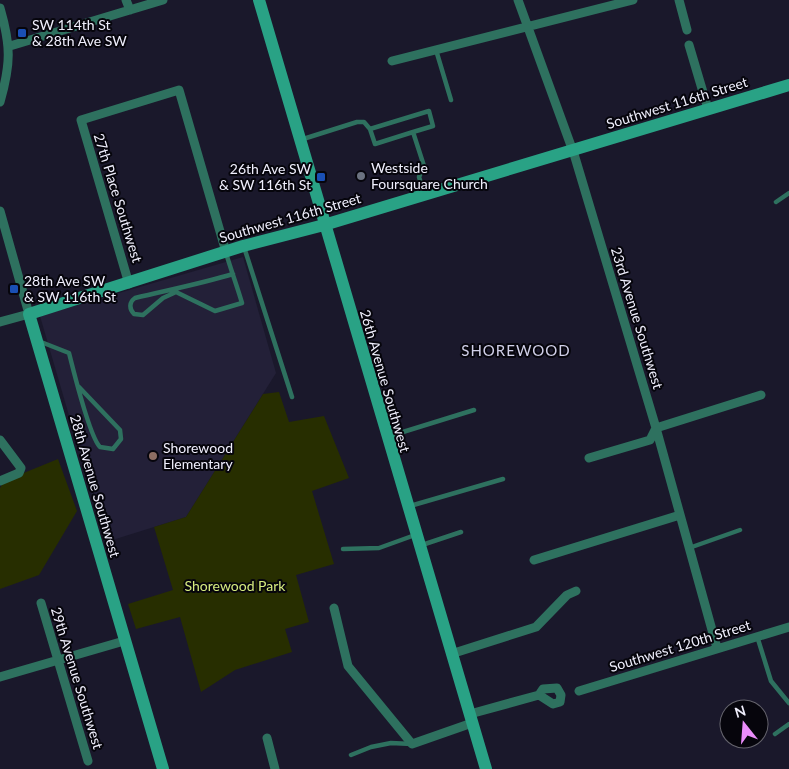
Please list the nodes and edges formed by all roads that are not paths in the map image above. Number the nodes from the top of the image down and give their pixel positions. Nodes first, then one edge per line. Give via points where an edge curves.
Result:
1 (126, 0) edge
2 (163, 0) edge
3 (258, 0) edge
4 (518, 0) edge
5 (632, 0) edge
6 (679, 0) edge
7 (0, 8) edge
8 (130, 10) junction
9 (528, 28) junction
10 (687, 30) dead end
11 (688, 44) dead end
12 (10, 46) junction
13 (436, 50) junction
14 (392, 61) dead end
15 (789, 85) edge
16 (451, 100) dead end
17 (0, 102) edge
18 (708, 109) junction
19 (370, 129) junction
20 (413, 132) junction
21 (299, 140) junction
22 (572, 150) junction
23 (789, 193) edge
24 (424, 195) junction
25 (776, 202) dead end
26 (0, 211) edge
27 (324, 225) junction
28 (243, 246) junction
29 (226, 252) junction
30 (233, 274) junction
31 (129, 284) junction
32 (188, 288) junction
33 (186, 295) junction
34 (29, 314) junction
35 (0, 322) edge
36 (37, 341) junction
37 (79, 387) junction
38 (761, 395) dead end
39 (292, 397) dead end
40 (474, 410) dead end
41 (656, 428) junction
42 (386, 437) junction
43 (0, 440) edge
44 (589, 458) dead end
45 (503, 479) dead end
46 (0, 481) edge
47 (407, 507) junction
48 (680, 515) junction
49 (740, 530) dead end
50 (461, 532) dead end
51 (417, 540) junction
52 (689, 548) junction
53 (343, 550) dead end
54 (534, 560) dead end
55 (576, 590) dead end
56 (41, 603) dead end
57 (334, 608) dead end
58 (789, 627) edge
59 (757, 636) junction
60 (124, 641) junction
61 (717, 648) junction
62 (451, 654) junction
63 (56, 660) junction
64 (0, 677) edge
65 (579, 691) dead end
66 (539, 695) dead end
67 (789, 703) edge
68 (471, 718) junction
69 (789, 724) edge
70 (775, 734) dead end
71 (267, 738) dead end
72 (412, 744) junction
73 (351, 755) dead end
74 (88, 761) dead end
75 (163, 769) edge
76 (275, 769) edge
77 (486, 769) edge

1 - 8 street
2 - 8 street
3 - 21 street, 26th Avenue Southwest
4 - 9 street, 23rd Avenue Southwest
5 - 9 street
6 - 10 street
7 - 12 street
8 - 12 street
9 - 13 street
9 - 22 street, 23rd Avenue Southwest
11 - 18 street
12 - 17 street
13 - 14 street
13 - 16 lane
15 - 18 street, Southwest 116th Street
18 - 22 street, Southwest 116th Street
19 - 20 lane via 375,144
19 - 20 lane via 428,112 433,126
19 - 21 lane via 364,122 357,122
20 - 24 lane via 424,166 419,177
21 - 27 street, 26th Avenue Southwest
22 - 24 street, Southwest 116th Street
22 - 41 street, 23rd Avenue Southwest
23 - 25 lane
24 - 27 street, Southwest 116th Street
26 - 34 street, 28th Avenue Southwest
27 - 28 street, Southwest 116th Street
27 - 42 street, 26th Avenue Southwest
28 - 29 street, Southwest 116th Street
28 - 39 lane
29 - 30 lane
29 - 31 street, Southwest 116th Street
29 - 31 street, 27th Place Southwest via 179,90 81,120
30 - 32 lane
30 - 33 lane via 242,303 215,311
31 - 34 street, Southwest 116th Street
32 - 33 lane
32 - 33 lane via 179,287 135,298 130,309 134,314 143,315 169,294
34 - 35 street, Southwest 116th Street
34 - 36 street, 28th Avenue Southwest
36 - 37 lane via 69,353
36 - 60 street, 28th Avenue Southwest
37 - 37 lane via 97,444 104,449 117,447 122,439 120,430
38 - 41 street
40 - 42 lane
41 - 44 street via 650,440
41 - 48 street, 23rd Avenue Southwest
42 - 47 street, 26th Avenue Southwest
43 - 46 street via 21,468 20,473
45 - 47 lane
47 - 51 street, 26th Avenue Southwest
48 - 52 street, 23rd Avenue Southwest
48 - 54 street
49 - 52 lane
50 - 51 lane
51 - 53 lane via 379,548
51 - 62 street, 26th Avenue Southwest
52 - 61 street, 23rd Avenue Southwest
55 - 62 street via 536,627
56 - 63 street, 29th Avenue Southwest
57 - 72 street via 348,666
58 - 59 street, Southwest 120th Street
59 - 61 street, Southwest 120th Street
59 - 67 lane via 772,681
60 - 63 street
60 - 75 street, 28th Avenue Southwest
61 - 65 street, Southwest 120th Street
62 - 68 street, 26th Avenue Southwest
63 - 64 street
63 - 74 street, 29th Avenue Southwest
66 - 68 street
68 - 72 street
68 - 77 street, 26th Avenue Southwest
69 - 70 lane
71 - 76 street
72 - 73 lane via 371,747

